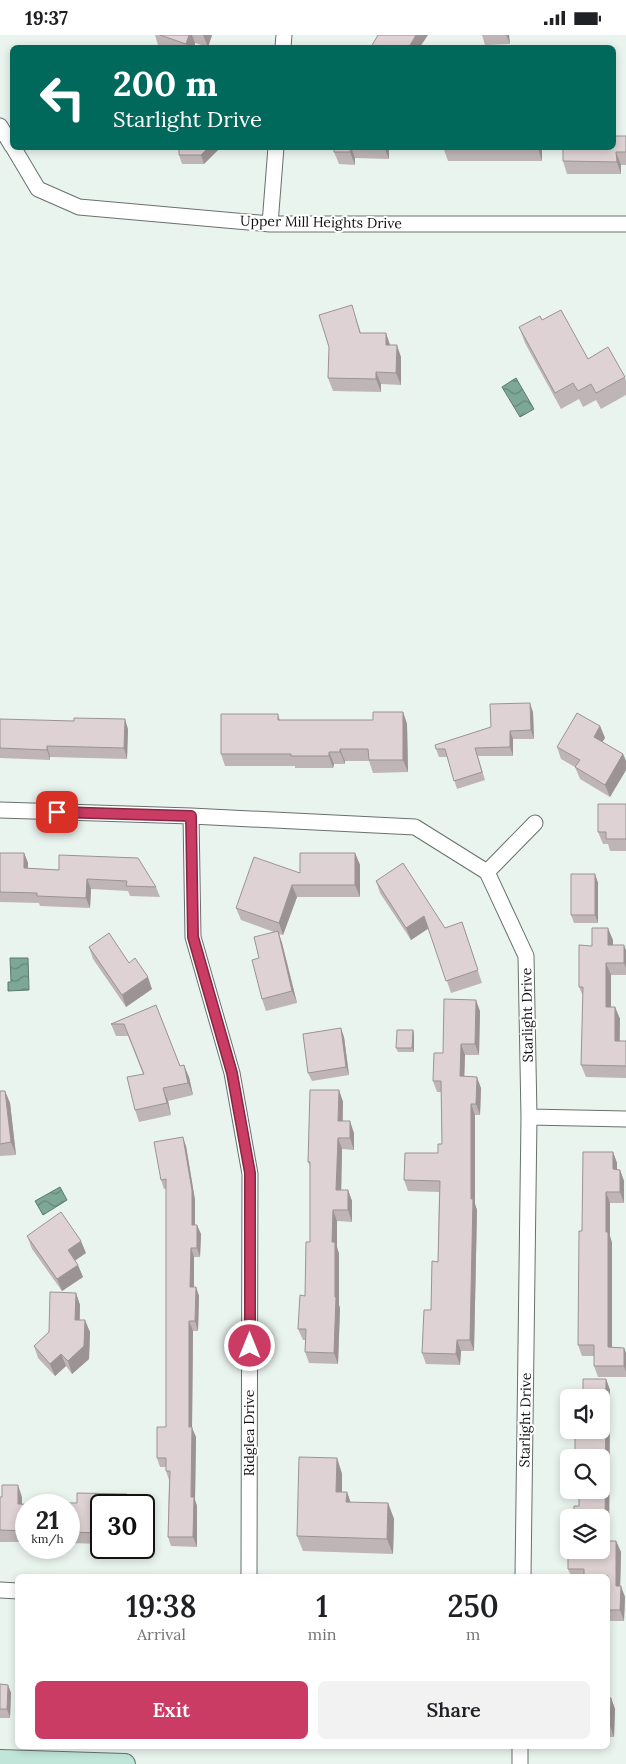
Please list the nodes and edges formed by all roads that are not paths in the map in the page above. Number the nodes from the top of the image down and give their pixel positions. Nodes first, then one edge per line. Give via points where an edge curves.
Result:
1 (0, 125) edge
2 (10, 142) edge
3 (15, 150) edge
4 (276, 150) edge
5 (270, 224) junction
6 (626, 224) edge
7 (0, 810) edge
8 (191, 816) junction
9 (535, 823) dead end
10 (487, 872) junction
11 (529, 1117) junction
12 (626, 1119) edge
13 (250, 1574) edge
14 (523, 1574) edge
15 (0, 1590) edge
16 (15, 1591) edge
17 (520, 1749) edge
18 (0, 1761) edge
19 (124, 1764) edge
20 (520, 1764) edge

1 - 2 street, Upper Mill Heights Drive
3 - 5 street, Upper Mill Heights Drive via 38,189 79,207
4 - 5 street
5 - 6 street, Upper Mill Heights Drive
7 - 8 street
8 - 10 street via 415,827
8 - 13 street, Ridglea Drive via 193,937 232,1073 250,1173
9 - 10 street
10 - 11 street, Starlight Drive via 526,956
11 - 12 street
11 - 14 street, Starlight Drive
15 - 16 street
17 - 20 street
18 - 19 street

